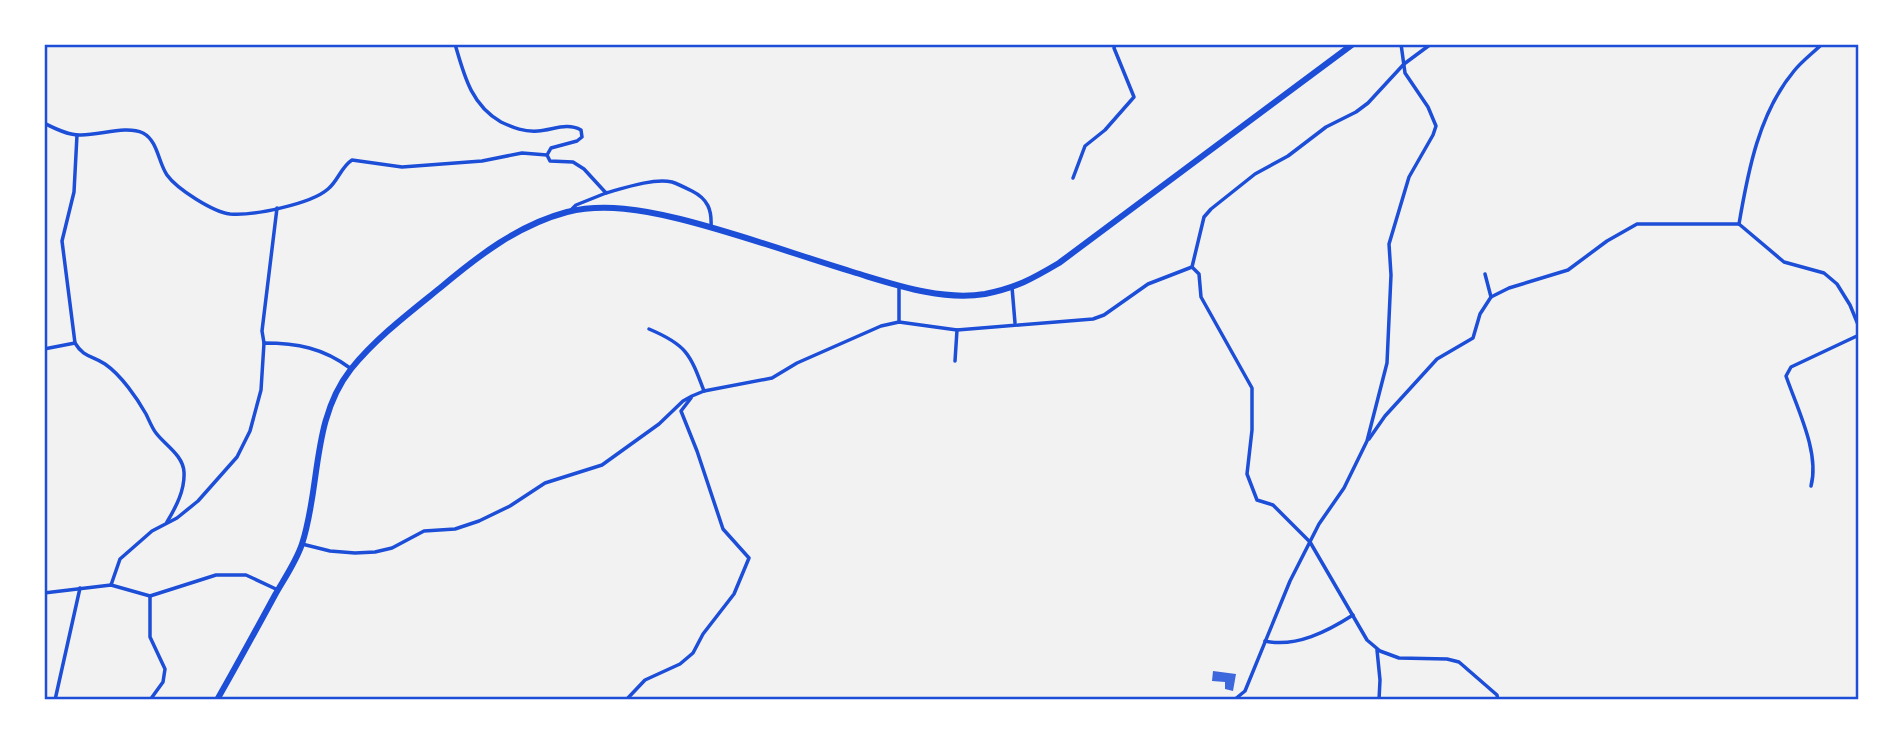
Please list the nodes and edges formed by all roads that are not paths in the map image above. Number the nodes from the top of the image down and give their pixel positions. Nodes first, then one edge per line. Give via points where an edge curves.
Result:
1 (455, 44) edge
2 (1115, 44) edge
3 (1353, 44) edge
4 (1401, 44) edge
5 (1431, 44) edge
6 (1822, 44) edge
7 (1404, 64) junction
8 (44, 123) edge
9 (77, 135) junction
10 (547, 155) junction
11 (1073, 178) dead end
12 (606, 193) junction
13 (277, 208) junction
14 (569, 212) junction
15 (1740, 224) junction
16 (710, 227) junction
17 (1192, 267) junction
18 (1485, 274) dead end
19 (899, 285) junction
20 (1012, 288) junction
21 (1490, 298) junction
22 (899, 322) junction
23 (1016, 323) junction
24 (1859, 327) edge
25 (649, 329) dead end
26 (957, 330) junction
27 (1859, 335) edge
28 (264, 342) junction
29 (75, 343) junction
30 (44, 349) edge
31 (955, 361) dead end
32 (351, 369) junction
33 (704, 391) junction
34 (692, 396) junction
35 (1367, 441) junction
36 (1811, 485) dead end
37 (167, 522) junction
38 (1310, 542) junction
39 (302, 544) junction
40 (111, 585) junction
41 (80, 588) junction
42 (278, 590) junction
43 (44, 593) edge
44 (150, 596) junction
45 (1353, 615) junction
46 (1265, 641) junction
47 (1376, 648) junction
48 (55, 700) edge
49 (150, 700) edge
50 (217, 700) edge
51 (626, 700) edge
52 (1234, 700) edge
53 (1380, 700) edge
54 (1498, 700) edge

1 - 10 street via 467,85 494,118 516,130 581,130 578,141 551,148
2 - 11 street via 1134,97 1085,146
3 - 20 highway via 1059,263
4 - 7 street
5 - 7 street
6 - 15 street via 1795,69 1770,108 1758,139
7 - 17 street via 1356,112 1255,174 1211,209 1204,217
7 - 35 street via 1436,126 1409,177 1389,244 1387,363
8 - 9 street
9 - 13 street via 143,133 152,139 177,186 211,207 229,214
9 - 29 street via 74,192 62,241
10 - 12 street via 550,161 572,162 584,169
10 - 13 street via 522,153 402,167 352,160 329,189 311,200
12 - 14 street
12 - 16 street via 670,181 709,204
13 - 28 street
14 - 16 highway via 601,208 654,213
14 - 32 highway via 512,234 473,260
15 - 21 street via 1637,224 1568,270
15 - 24 street via 1784,262 1824,272 1837,284
16 - 19 highway
17 - 23 street via 1148,284 1093,319
17 - 38 street via 1199,274 1200,297 1252,388 1247,474 1257,500 1273,505
18 - 21 street
19 - 20 highway via 943,295
19 - 22 street
20 - 23 street
21 - 35 street via 1473,338 1437,359
22 - 26 street
22 - 33 street via 797,363 772,378
23 - 26 street
25 - 33 street via 685,349
26 - 31 street
27 - 36 street via 1791,367 1786,376 1813,456
28 - 32 street via 318,349
28 - 37 street via 261,390 237,457 198,501
29 - 30 street
29 - 37 street via 118,376 183,466 183,486
32 - 39 highway via 327,417
33 - 34 street
34 - 39 street via 602,465 545,483 479,521 455,529 424,531 375,552 330,551
34 - 51 street via 682,417 723,529 749,558 734,594 693,653 645,680
35 - 38 street
37 - 40 street via 120,559
38 - 45 street
38 - 46 street
39 - 42 highway
40 - 41 street
40 - 44 street
41 - 43 street
41 - 48 street
42 - 44 street via 246,575 215,575
42 - 50 highway
44 - 49 street via 150,637 165,669 163,682
45 - 46 street via 1328,631 1289,642
45 - 47 street
46 - 52 street via 1245,691
47 - 53 street
47 - 54 street via 1399,658 1459,662

